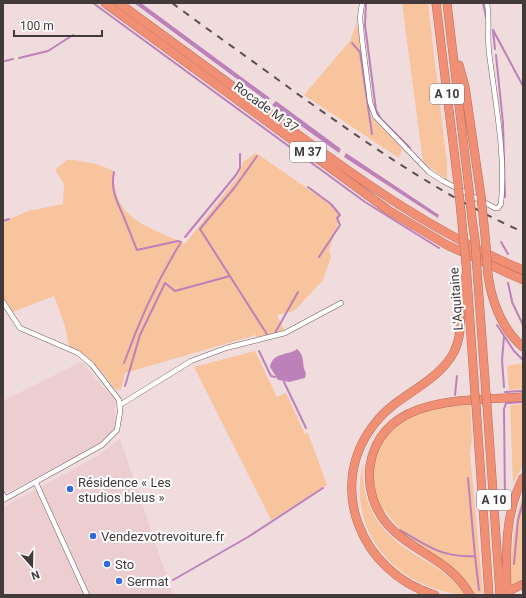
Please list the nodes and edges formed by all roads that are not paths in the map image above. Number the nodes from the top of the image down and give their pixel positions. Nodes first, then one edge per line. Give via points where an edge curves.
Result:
1 (105, 3) edge
2 (119, 3) edge
3 (362, 3) edge
4 (436, 3) edge
5 (447, 3) edge
6 (487, 3) edge
7 (452, 43) junction
8 (523, 270) edge
9 (466, 275) junction
10 (523, 280) edge
11 (3, 302) edge
12 (341, 303) dead end
13 (523, 347) edge
14 (523, 397) edge
15 (120, 405) junction
16 (523, 478) edge
17 (36, 482) junction
18 (3, 493) edge
19 (4, 500) edge
20 (523, 584) edge
21 (509, 593) edge
22 (87, 595) edge
23 (435, 595) edge
24 (470, 595) edge
25 (489, 595) edge
26 (500, 595) edge

1 - 10 highway, Rocade M 37 / M 37 via 384,206 447,245
2 - 8 highway, Rocade M 37 / M 37 via 393,202 451,236
3 - 6 street via 362,39 370,102 375,116 429,172 443,182 495,208 499,206 501,198 501,154 497,104 488,46
4 - 9 highway, L'Aquitaine / A 10, bridge via 458,184
5 - 7 highway, L'Aquitaine / A 10
7 - 13 highway, bridge via 465,87 481,196 491,293 501,319
7 - 26 highway, L'Aquitaine / A 10, bridge via 475,240
9 - 23 highway via 461,294 460,331 454,351 437,373 395,402 376,422 358,453 353,479 352,497 356,518 370,549 393,574 414,587
9 - 25 highway, L'Aquitaine / A 10, bridge
11 - 15 street via 20,328 78,353 92,365 119,400
12 - 15 street via 285,333 200,357
14 - 24 highway via 436,404 410,412 387,429 371,457 370,487 374,503 383,518 402,537 448,568 462,582
15 - 17 street via 118,426 114,435 93,452
16 - 21 highway via 511,507 507,529
17 - 19 street
17 - 22 street
18 - 19 lane
20 - 21 highway

